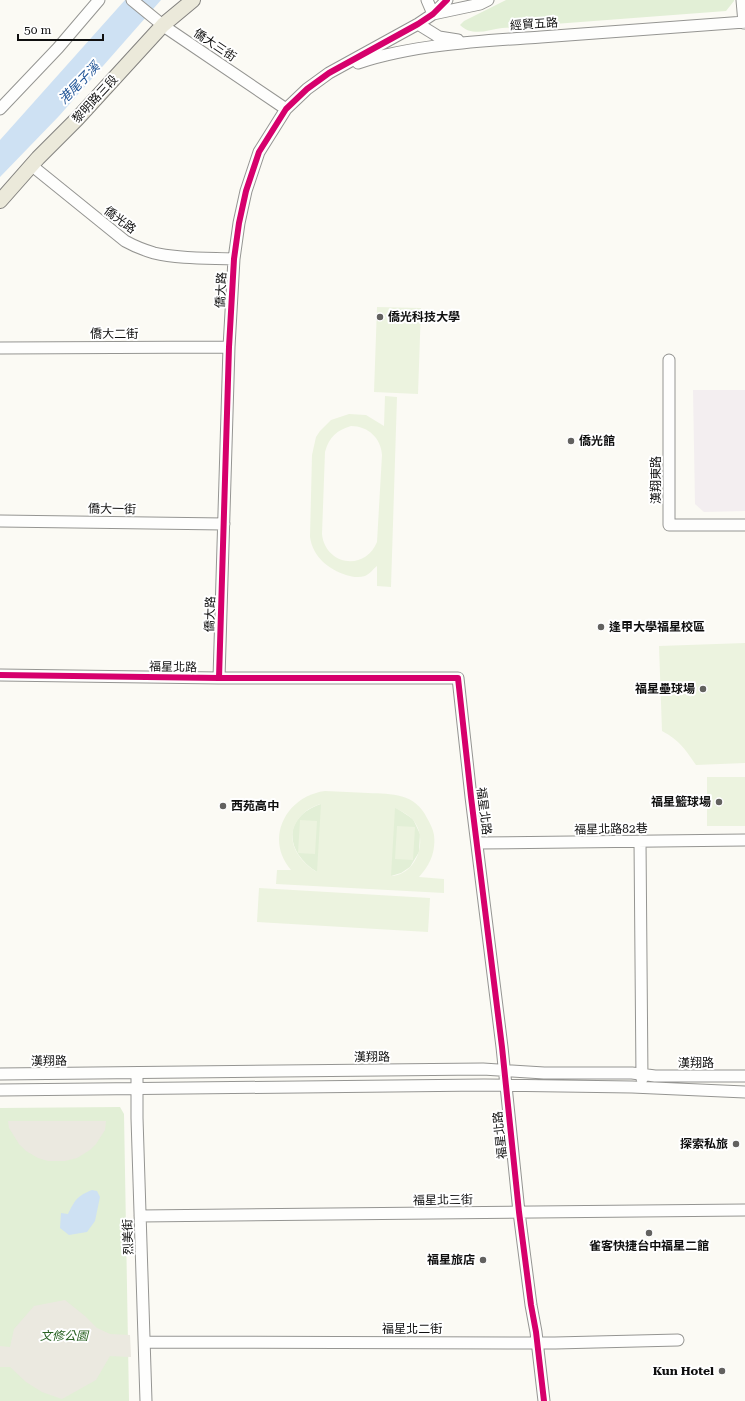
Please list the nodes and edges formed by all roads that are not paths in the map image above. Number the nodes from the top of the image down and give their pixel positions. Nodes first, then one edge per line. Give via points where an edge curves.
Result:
1 (99, 0) edge
2 (132, 0) edge
3 (193, 0) edge
4 (427, 0) edge
5 (447, 0) edge
6 (488, 0) edge
7 (742, 0) edge
8 (463, 4) edge
9 (433, 14) junction
10 (744, 22) edge
11 (418, 24) junction
12 (163, 25) junction
13 (477, 41) junction
14 (329, 73) junction
15 (286, 108) junction
16 (0, 109) edge
17 (31, 165) junction
18 (0, 201) edge
19 (234, 259) junction
20 (229, 347) junction
21 (0, 348) edge
22 (669, 360) dead end
23 (0, 520) edge
24 (224, 524) junction
25 (745, 525) edge
26 (0, 675) edge
27 (219, 678) junction
28 (745, 840) edge
29 (640, 841) junction
30 (477, 843) junction
31 (504, 1070) junction
32 (138, 1073) junction
33 (0, 1074) edge
34 (642, 1074) junction
35 (745, 1076) edge
36 (505, 1086) junction
37 (642, 1088) junction
38 (137, 1089) junction
39 (0, 1090) edge
40 (745, 1092) edge
41 (745, 1210) edge
42 (519, 1212) junction
43 (140, 1216) junction
44 (678, 1340) dead end
45 (145, 1342) junction
46 (537, 1342) junction
47 (146, 1401) edge
48 (544, 1401) edge

1 - 16 street
2 - 12 street, 僑大三街
3 - 12 main road, 黎明路三段
4 - 9 street
5 - 9 street, 僑大路
6 - 8 street, 僑大路 via 480,4
7 - 10 street
8 - 9 street, 僑大路
9 - 11 street, 僑大路
10 - 13 street, 經貿五路
11 - 13 street via 439,37
11 - 14 street, 僑大路
12 - 15 street, 僑大三街
12 - 17 main road, 黎明路三段
13 - 14 street, 經貿五路 via 370,59
14 - 15 street, 僑大路
15 - 19 street, 僑大路 via 259,152 246,190
17 - 18 main road, 黎明路三段
17 - 19 street, 僑光路 via 125,241 138,248 177,256
19 - 20 street, 僑大路
20 - 21 street, 僑大二街
20 - 24 street, 僑大路
22 - 25 street, 漢翔東路 via 669,525
23 - 24 street, 僑大一街
24 - 27 street, 僑大路
26 - 27 street, 福星北路
27 - 30 street, 福星北路 via 458,678
28 - 29 street, 福星北路82巷
29 - 30 street, 福星北路82巷
29 - 34 street
30 - 31 street, 福星北路
31 - 32 street, 漢翔路
31 - 34 street, 漢翔路
31 - 36 street, 福星北路
32 - 33 street, 漢翔路
32 - 38 street, 烈美街
34 - 35 street, 漢翔路
34 - 37 street
36 - 37 street
36 - 38 street
36 - 42 street, 福星北路
37 - 40 street
38 - 39 street
38 - 43 street, 烈美街
41 - 42 street, 福星北三街
42 - 43 street, 福星北三街
42 - 46 street, 福星北路
43 - 45 street, 烈美街
44 - 46 street, 福星北二街
45 - 46 street, 福星北二街
45 - 47 street, 烈美街
46 - 48 street, 福星北路

